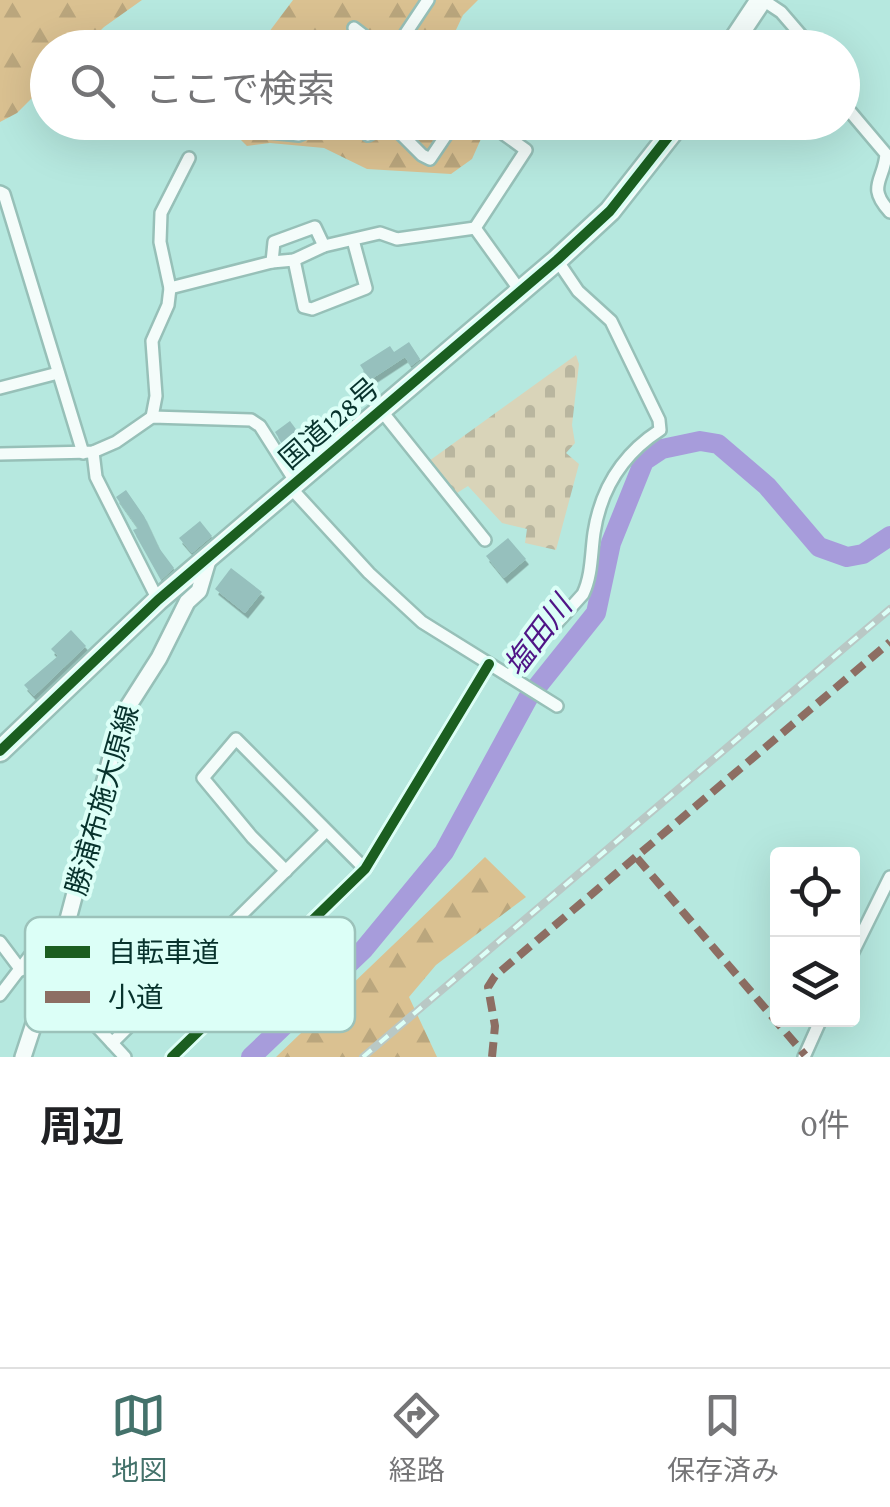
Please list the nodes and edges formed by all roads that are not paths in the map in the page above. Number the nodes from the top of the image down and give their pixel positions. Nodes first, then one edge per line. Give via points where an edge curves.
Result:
1 (428, 0) edge
2 (762, 0) edge
3 (354, 28) dead end
4 (357, 30) edge
5 (408, 30) edge
6 (741, 30) edge
7 (796, 30) edge
8 (860, 123) edge
9 (409, 140) edge
10 (443, 140) edge
11 (512, 140) edge
12 (666, 140) edge
13 (189, 158) dead end
14 (0, 192) edge
15 (890, 212) edge
16 (475, 228) junction
17 (353, 240) junction
18 (324, 246) junction
19 (294, 260) junction
20 (557, 260) junction
21 (272, 262) junction
22 (170, 288) junction
23 (521, 292) junction
24 (58, 373) junction
25 (0, 388) edge
26 (380, 408) junction
27 (152, 418) junction
28 (88, 452) junction
29 (0, 454) edge
30 (292, 484) junction
31 (484, 540) dead end
32 (209, 557) junction
33 (158, 600) junction
34 (489, 664) junction
35 (509, 676) junction
36 (557, 706) dead end
37 (0, 752) edge
38 (326, 831) junction
39 (364, 870) junction
40 (286, 871) junction
41 (890, 877) edge
42 (68, 917) edge
43 (239, 917) edge
44 (316, 917) edge
45 (860, 938) edge
46 (0, 942) edge
47 (25, 964) edge
48 (21, 970) junction
49 (0, 995) edge
50 (819, 1027) edge
51 (31, 1032) edge
52 (102, 1032) edge
53 (123, 1032) edge
54 (198, 1032) edge
55 (112, 1043) junction
56 (23, 1057) edge
57 (125, 1057) edge
58 (172, 1057) edge
59 (804, 1057) edge

1 - 5 street
2 - 6 highway
2 - 7 street
3 - 4 street
8 - 15 street via 886,154 876,187
9 - 10 street via 430,159
11 - 16 street via 526,150
12 - 20 highway, 国道128号 via 610,211
13 - 22 street via 161,212
14 - 24 street
16 - 17 street
16 - 23 street
17 - 18 street
17 - 19 street via 366,288 312,309 304,307
18 - 19 street
18 - 21 street via 315,228 274,242
19 - 21 street
20 - 23 highway, 国道128号
20 - 35 street via 610,321 660,430 620,463 594,528 583,594
21 - 22 street
22 - 27 street via 152,341
23 - 26 highway, 国道128号
24 - 25 street
24 - 28 street
26 - 30 highway, 国道128号
26 - 31 street
27 - 28 street
27 - 30 street via 250,420 260,426
28 - 29 street
28 - 33 street
30 - 32 highway, 国道128号
30 - 34 street via 422,622
32 - 33 highway, 国道128号
32 - 42 main road, 勝浦布施大原線 via 198,591 122,716
33 - 37 highway, 国道128号
34 - 35 street
34 - 39 street
35 - 36 street
38 - 39 street
38 - 40 street
38 - 40 street via 236,739 203,778
39 - 44 street
40 - 43 street
41 - 45 street
46 - 48 street
47 - 48 street
48 - 49 street
50 - 59 street
51 - 56 main road, 勝浦布施大原線
52 - 55 street
53 - 55 street
54 - 58 street
55 - 57 street

